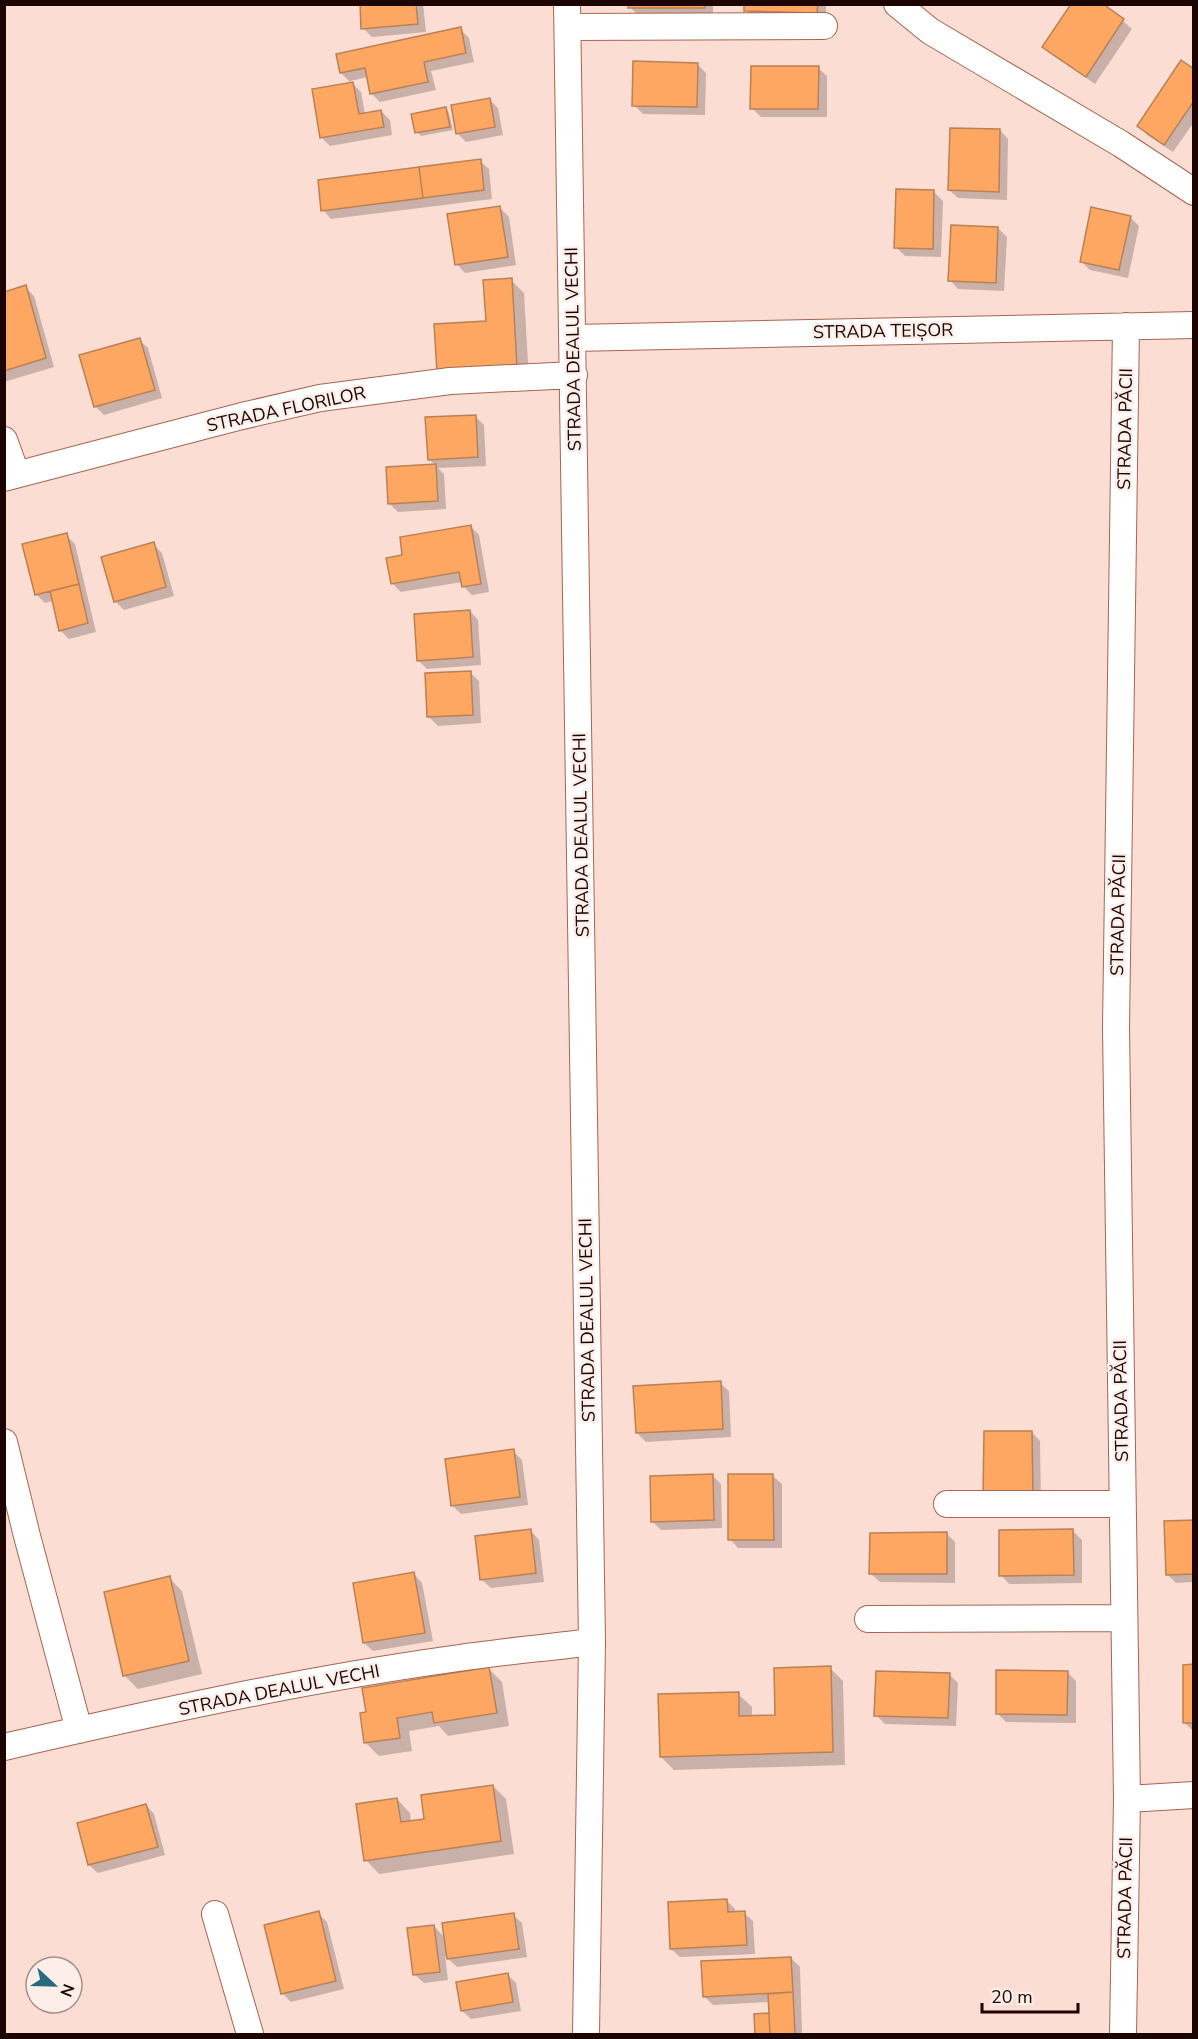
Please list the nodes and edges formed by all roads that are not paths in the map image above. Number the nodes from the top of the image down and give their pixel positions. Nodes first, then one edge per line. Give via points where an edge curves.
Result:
1 (897, 4) edge
2 (567, 16) edge
3 (824, 26) dead end
4 (1194, 192) edge
5 (1194, 325) edge
6 (1126, 326) junction
7 (573, 338) junction
8 (574, 375) junction
9 (4, 440) edge
10 (10, 476) edge
11 (4, 1442) edge
12 (947, 1504) dead end
13 (1122, 1504) junction
14 (1124, 1618) junction
15 (867, 1619) dead end
16 (592, 1642) junction
17 (79, 1730) junction
18 (4, 1747) edge
19 (1194, 1795) edge
20 (1127, 1799) junction
21 (215, 1914) dead end
22 (250, 2034) edge
23 (586, 2034) edge
24 (1123, 2034) edge

1 - 4 street via 930,31 1122,144
2 - 3 street, STRADA DEALUL VECHI
2 - 7 street, STRADA DEALUL VECHI
5 - 6 street, STRADA TEIȘOR
6 - 7 street, STRADA TEIȘOR
6 - 13 street, STRADA PĂCII via 1116,1028
7 - 8 street, STRADA DEALUL VECHI
8 - 10 street, STRADA FLORILOR via 450,381 320,398
8 - 16 street, STRADA DEALUL VECHI
9 - 10 street
11 - 17 street
12 - 13 street
13 - 14 street, STRADA PĂCII
14 - 15 street
14 - 20 street, STRADA PĂCII
16 - 17 street, STRADA DEALUL VECHI via 346,1676
16 - 23 street, STRADA DEALUL VECHI
17 - 18 street, STRADA DEALUL VECHI
19 - 20 street
20 - 24 street, STRADA PĂCII
21 - 22 street

